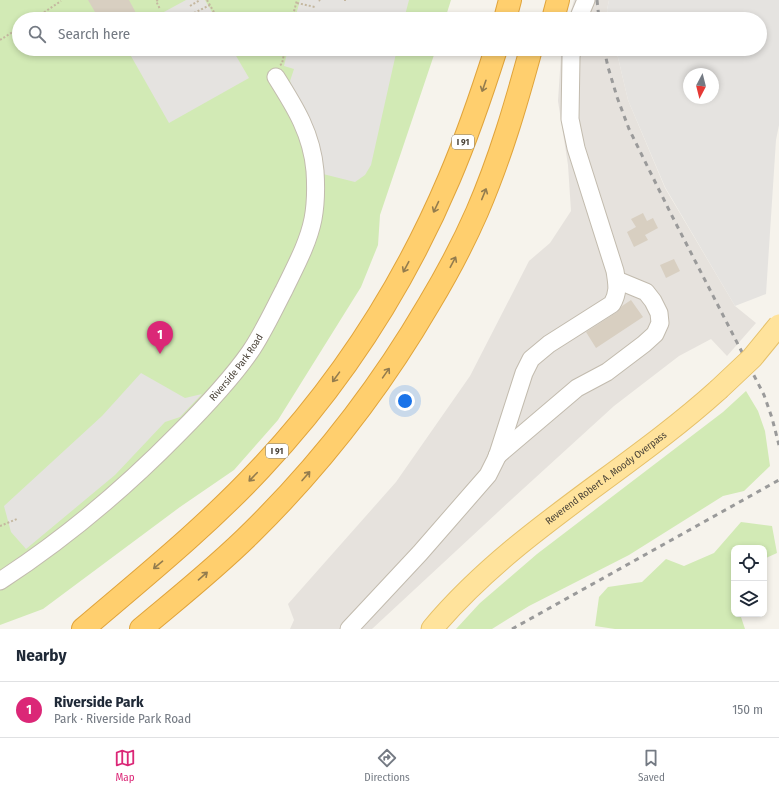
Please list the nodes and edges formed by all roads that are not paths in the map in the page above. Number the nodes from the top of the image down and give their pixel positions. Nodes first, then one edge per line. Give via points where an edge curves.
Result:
1 (510, 0) edge
2 (544, 0) edge
3 (558, 0) edge
4 (586, 1) edge
5 (507, 12) edge
6 (541, 12) edge
7 (555, 12) edge
8 (581, 12) edge
9 (494, 56) edge
10 (529, 56) edge
11 (543, 56) edge
12 (571, 56) edge
13 (276, 72) road end
14 (509, 125) junction
15 (617, 280) junction
16 (779, 325) edge
17 (497, 457) junction
18 (0, 581) edge
19 (83, 629) edge
20 (141, 629) edge
21 (349, 629) edge
22 (432, 629) edge

1 - 5 highway
2 - 6 highway
3 - 7 highway
4 - 8 street
9 -> 19 highway, I 91 via 465,139 436,208 396,285 352,356 300,424 232,499
10 - 14 highway
11 - 14 highway via 536,79
12 - 15 street via 570,119 576,148
13 - 18 street, Riverside Park Road via 307,135 315,171 315,200 313,219 302,251 260,335 227,382 142,470 69,533
20 -> 14 highway via 218,564 272,512 326,452 366,401 412,333 455,258 477,212
15 - 17 street via 617,296 612,304 559,337 531,359 524,373
15 - 17 street via 646,292 654,301 660,323 655,334 607,372 576,388
16 - 22 main road, Reverend Robert A. Moody Overpass, bridge via 752,358 718,390 671,430 575,501 492,568
17 - 21 street via 488,475

